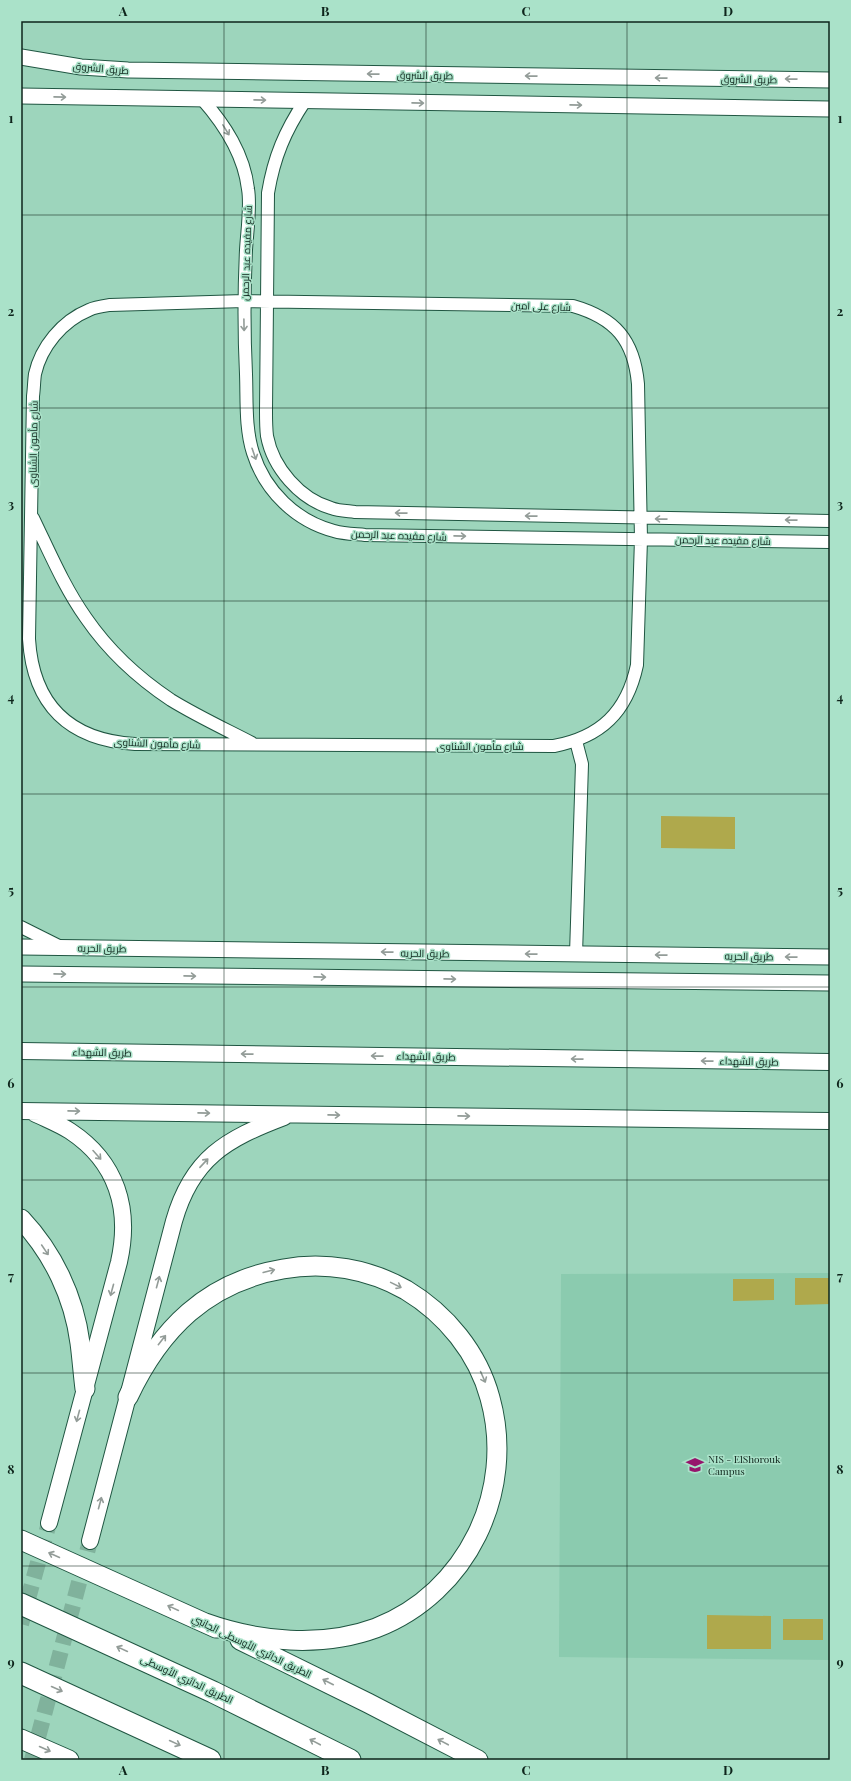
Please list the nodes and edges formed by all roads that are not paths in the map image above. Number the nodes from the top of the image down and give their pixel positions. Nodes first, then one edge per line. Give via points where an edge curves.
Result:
1 (21, 57) edge
2 (830, 80) edge
3 (23, 98) edge
4 (202, 99) junction
5 (305, 101) junction
6 (830, 109) edge
7 (244, 301) junction
8 (266, 301) junction
9 (31, 515) junction
10 (640, 518) junction
11 (829, 521) edge
12 (641, 539) junction
13 (829, 542) edge
14 (576, 741) junction
15 (254, 745) junction
16 (21, 927) edge
17 (21, 947) edge
18 (62, 948) junction
19 (576, 954) junction
20 (830, 957) edge
21 (21, 974) edge
22 (830, 983) edge
23 (21, 1051) edge
24 (830, 1062) edge
25 (25, 1111) edge
26 (293, 1114) junction
27 (830, 1121) edge
28 (21, 1219) edge
29 (85, 1389) junction
30 (128, 1397) junction
31 (49, 1523) tunnel mouth
32 (21, 1540) edge
33 (90, 1541) tunnel mouth
34 (21, 1604) edge
35 (205, 1623) junction
36 (21, 1673) edge
37 (21, 1739) edge
38 (69, 1760) edge
39 (210, 1760) edge
40 (350, 1760) edge
41 (478, 1760) edge

2 -> 1 street, طريق الشروق via 128,70 81,67
3 -> 4 street
4 -> 5 street
4 -> 7 street, شارع مفيده عبد الرحمن via 219,119 232,141 243,165 249,190
5 -> 6 street
5 - 8 street, شارع مفيده عبد الرحمن via 291,122 272,168 268,193
7 - 8 street, شارع على امين
7 - 9 street, شارع مأمون الشناوى via 110,304 89,310 70,321 54,336 42,354 35,374
7 -> 12 street, شارع مفيده عبد الرحمن via 248,424 253,453 265,480 283,503 307,521 335,532 365,535
10 -> 8 street, شارع مفيده عبد الرحمن via 355,512 331,508 308,498 286,476 276,460 268,437
8 - 10 street, شارع على امين via 573,306 591,311 607,320 620,332 636,365
9 - 15 street via 85,617 110,649 139,676 171,700
9 - 15 street, شارع مأمون الشناوى via 30,660 39,686 59,715 75,728 114,743
11 -> 10 street, شارع مفيده عبد الرحمن
10 - 12 street, شارع على امين
11 - 13 street via 824,531
12 - 13 street, شارع مفيده عبد الرحمن
12 - 14 street, شارع مأمون الشناوى via 637,665 633,683 615,714 603,726
14 - 15 street, شارع مأمون الشناوى via 554,746
14 - 19 street via 582,764
16 - 18 street
17 - 18 street, طريق الحريه
19 -> 18 street, طريق الحريه
20 -> 19 street, طريق الحريه
21 -> 22 street
24 -> 23 main road, طريق الشهداء
25 -> 26 main road
25 -> 29 main road via 70,1131 92,1150 110,1173 122,1201 123,1247
26 -> 27 main road
30 -> 26 main road via 178,1206 192,1179 206,1161 223,1146 246,1132
28 -> 29 highway via 50,1257 69,1298 80,1342
29 -> 31 main road
33 -> 30 main road
30 -> 35 highway via 151,1353 167,1333 204,1300 248,1277 293,1267 315,1266 336,1267 378,1277 416,1296 449,1324 474,1358 487,1385 498,1443 497,1472 491,1501 466,1555 448,1578 426,1599 402,1615 375,1628 347,1636 292,1640 265,1638 224,1630
35 -> 32 highway, الطريق الدائري الأوسطى الجانبي
40 -> 34 highway, الطريق الدائري الأوسطى via 213,1692
41 -> 35 highway, الطريق الدائري الأوسطى الجانبي via 361,1699
36 -> 39 highway
37 -> 38 highway

